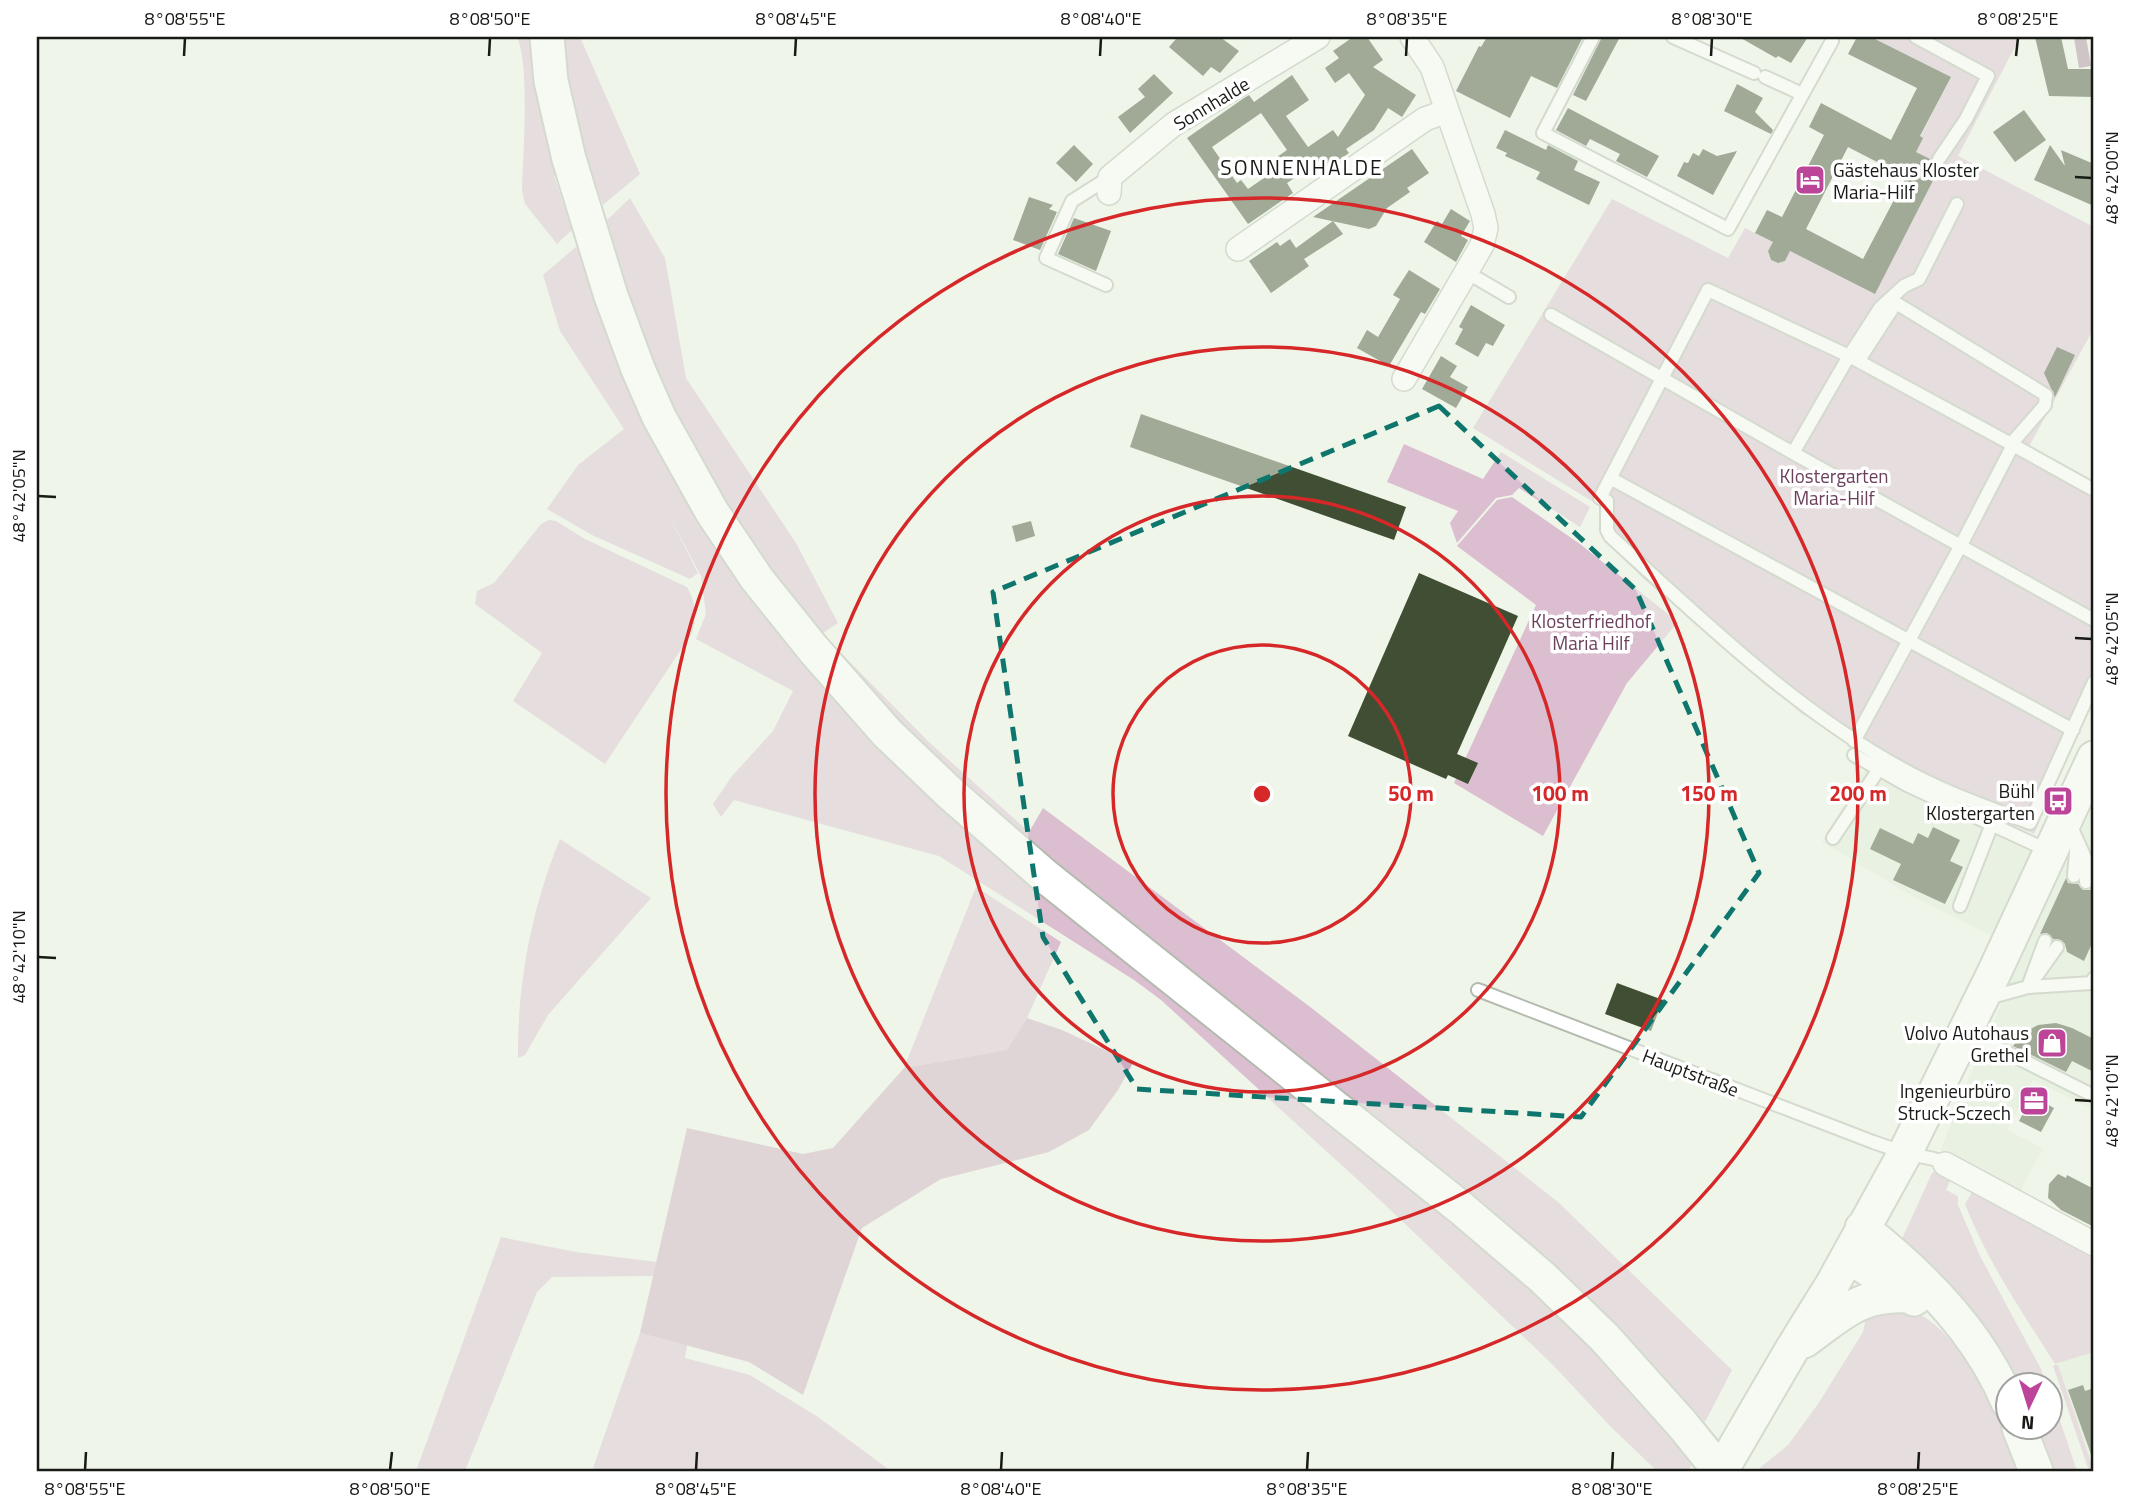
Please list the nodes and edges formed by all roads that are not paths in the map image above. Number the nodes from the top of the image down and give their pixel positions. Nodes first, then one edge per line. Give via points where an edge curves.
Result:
1 (547, 37) edge
2 (1318, 37) edge
3 (1412, 37) edge
4 (1592, 37) edge
5 (1674, 37) edge
6 (1916, 37) edge
7 (1832, 41) dead end
8 (1802, 94) junction
9 (1447, 111) junction
10 (1939, 159) dead end
11 (1109, 185) joint
12 (1957, 204) dead end
13 (1238, 249) dead end
14 (1468, 273) junction
15 (1106, 285) dead end
16 (1509, 297) dead end
17 (1550, 315) dead end
18 (1854, 358) junction
19 (1663, 378) junction
20 (1404, 379) dead end
21 (2012, 445) junction
22 (1793, 453) junction
23 (1610, 478) junction
24 (2094, 490) edge
25 (1961, 545) junction
26 (2094, 620) edge
27 (1908, 641) junction
28 (2094, 682) edge
29 (2073, 730) junction
30 (1854, 741) junction
31 (1854, 755) dead end
32 (2094, 758) edge
33 (1879, 769) junction
34 (1992, 824) junction
35 (2064, 836) junction
36 (1833, 838) dead end
37 (2090, 861) edge
38 (2074, 876) dead end
39 (2087, 882) dead end
40 (1960, 906) dead end
41 (2045, 941) dead end
42 (2057, 947) dead end
43 (2094, 978) edge
44 (2028, 987) junction
45 (1478, 990) dead end
46 (1980, 999) junction
47 (1965, 1031) junction
48 (2094, 1096) edge
49 (1905, 1153) junction
50 (1945, 1164) joint
51 (1862, 1230) junction
52 (2094, 1244) edge
53 (1907, 1296) junction
54 (1957, 1320) junction
55 (1791, 1350) junction
56 (1994, 1373) edge
57 (2025, 1442) edge
58 (1721, 1471) edge
59 (2036, 1471) edge

1 - 58 main road via 551,81 569,159 638,369 712,512 757,579 814,650 887,733 1045,876 1542,1277 1604,1337
2 - 11 street, Sonnhalde via 1174,124
3 - 9 street via 1432,67
4 - 8 lane via 1544,133 1728,229
5 - 8 lane
6 - 10 lane via 1988,76
7 - 8 lane
9 - 13 street via 1425,119
9 - 14 street via 1486,228
11 - 15 lane, Sonnhalde via 1072,201 1046,258
12 - 18 lane via 1919,279 1881,308
14 - 16 lane
14 - 20 street
17 - 19 lane
18 - 19 lane via 1709,290
18 - 21 lane
18 - 21 lane via 1896,303 2046,395 2045,405
18 - 22 lane
19 - 22 lane
19 - 23 lane
21 - 24 lane
21 - 25 lane
22 - 25 lane
23 - 27 lane
23 - 30 lane via 1598,502 1607,501 1610,536 1760,669
25 - 26 lane
25 - 27 lane
27 - 29 lane
27 - 30 lane
28 - 29 lane
29 - 30 lane via 2030,823 1955,795
31 - 33 lane
32 - 35 main road
33 - 34 lane
33 - 36 lane
34 - 35 lane
34 - 40 lane
35 - 37 lane
35 - 38 lane
35 - 46 main road
37 - 39 lane
41 - 44 lane
42 - 44 lane
43 - 44 lane via 2092,982
44 - 46 lane
45 - 49 lane, Hauptstraße
46 - 47 main road
47 - 48 lane
47 - 49 main road
49 - 50 lane, Hauptstraße
49 - 51 main road
50 - 52 street
51 - 53 main road via 1872,1269
51 - 54 main road via 1900,1257
51 - 55 main road
53 - 54 main road
53 - 55 main road via 1885,1295 1861,1302
54 - 56 main road
55 - 58 main road
57 - 59 main road

